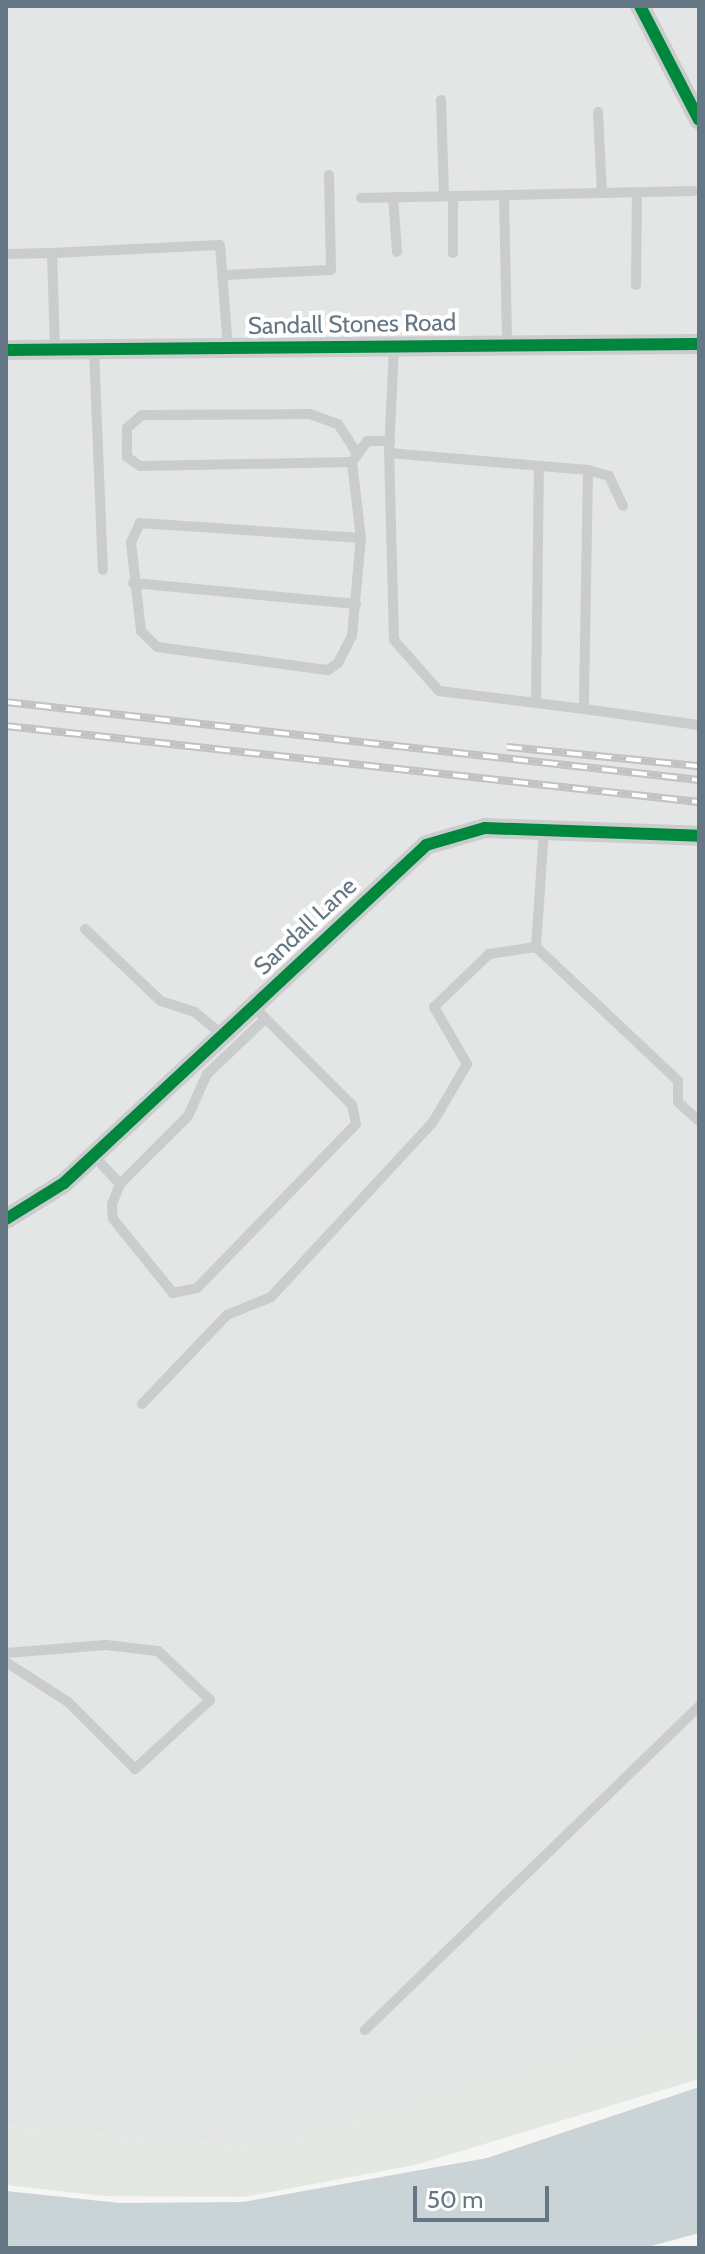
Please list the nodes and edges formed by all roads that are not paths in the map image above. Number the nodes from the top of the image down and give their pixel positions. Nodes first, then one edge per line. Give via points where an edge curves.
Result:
1 (640, 6) edge
2 (441, 100) dead end
3 (598, 112) dead end
4 (699, 120) edge
5 (329, 175) dead end
6 (693, 191) dead end
7 (637, 192) junction
8 (602, 193) junction
9 (504, 195) junction
10 (449, 196) junction
11 (393, 197) junction
12 (361, 198) dead end
13 (397, 252) dead end
14 (52, 253) junction
15 (453, 253) dead end
16 (6, 254) edge
17 (223, 275) junction
18 (636, 285) dead end
19 (507, 344) junction
20 (699, 344) edge
21 (394, 347) junction
22 (228, 348) junction
23 (55, 349) junction
24 (94, 349) junction
25 (6, 350) edge
26 (390, 441) junction
27 (355, 450) junction
28 (389, 453) junction
29 (352, 462) junction
30 (539, 466) junction
31 (588, 470) junction
32 (623, 506) dead end
33 (361, 538) junction
34 (103, 570) dead end
35 (133, 583) junction
36 (356, 604) junction
37 (536, 703) junction
38 (584, 709) junction
39 (699, 725) edge
40 (544, 828) junction
41 (699, 836) edge
42 (85, 929) dead end
43 (536, 947) junction
44 (259, 1012) junction
45 (221, 1034) junction
46 (699, 1121) edge
47 (93, 1155) junction
48 (120, 1184) junction
49 (6, 1219) edge
50 (142, 1404) dead end
51 (6, 1653) edge
52 (6, 1662) edge
53 (699, 1706) edge
54 (365, 2030) dead end

1 - 4 street
2 - 10 lane
3 - 8 lane
5 - 17 lane via 331,270
6 - 7 lane
7 - 8 lane
7 - 18 lane
8 - 9 lane
9 - 10 lane
9 - 19 lane
10 - 11 lane
10 - 15 lane
11 - 12 lane
11 - 13 lane
14 - 16 lane
14 - 17 lane via 220,245
14 - 23 lane
17 - 22 lane
19 - 20 street, Sandall Stones Road
19 - 21 street, Sandall Stones Road
21 - 22 street, Sandall Stones Road
21 - 26 lane
22 - 24 street, Sandall Stones Road
23 - 24 street, Sandall Stones Road
23 - 25 street, Sandall Stones Road
24 - 34 lane
26 - 27 lane
26 - 28 lane
27 - 29 lane
27 - 29 lane via 338,424 310,414 142,415 127,428 127,457 140,466
28 - 30 lane
28 - 37 lane via 394,640 439,691
29 - 33 lane
30 - 31 lane
30 - 37 lane
31 - 32 lane via 609,476
31 - 38 lane
33 - 35 lane via 140,523 131,542
33 - 36 lane
35 - 36 lane
35 - 36 lane via 141,631 157,647 328,670 346,654
37 - 38 lane
38 - 39 lane
40 - 41 street, Sandall Lane
40 - 43 lane
40 - 44 street, Sandall Lane via 455,831 426,845
42 - 45 lane via 161,1001 195,1012
43 - 46 lane via 678,1081 678,1102
43 - 50 lane via 489,954 434,1007 467,1064 433,1122 271,1297 227,1315
44 - 45 street, Sandall Lane
44 - 48 lane via 207,1074 188,1116
44 - 48 lane via 352,1105 357,1117 351,1130 184,1294 166,1288 113,1219
45 - 47 street, Sandall Lane
47 - 48 lane
47 - 49 street, Sandall Lane via 34,1207
51 - 52 lane via 106,1645 158,1651 210,1700 135,1769 68,1702
53 - 54 lane

